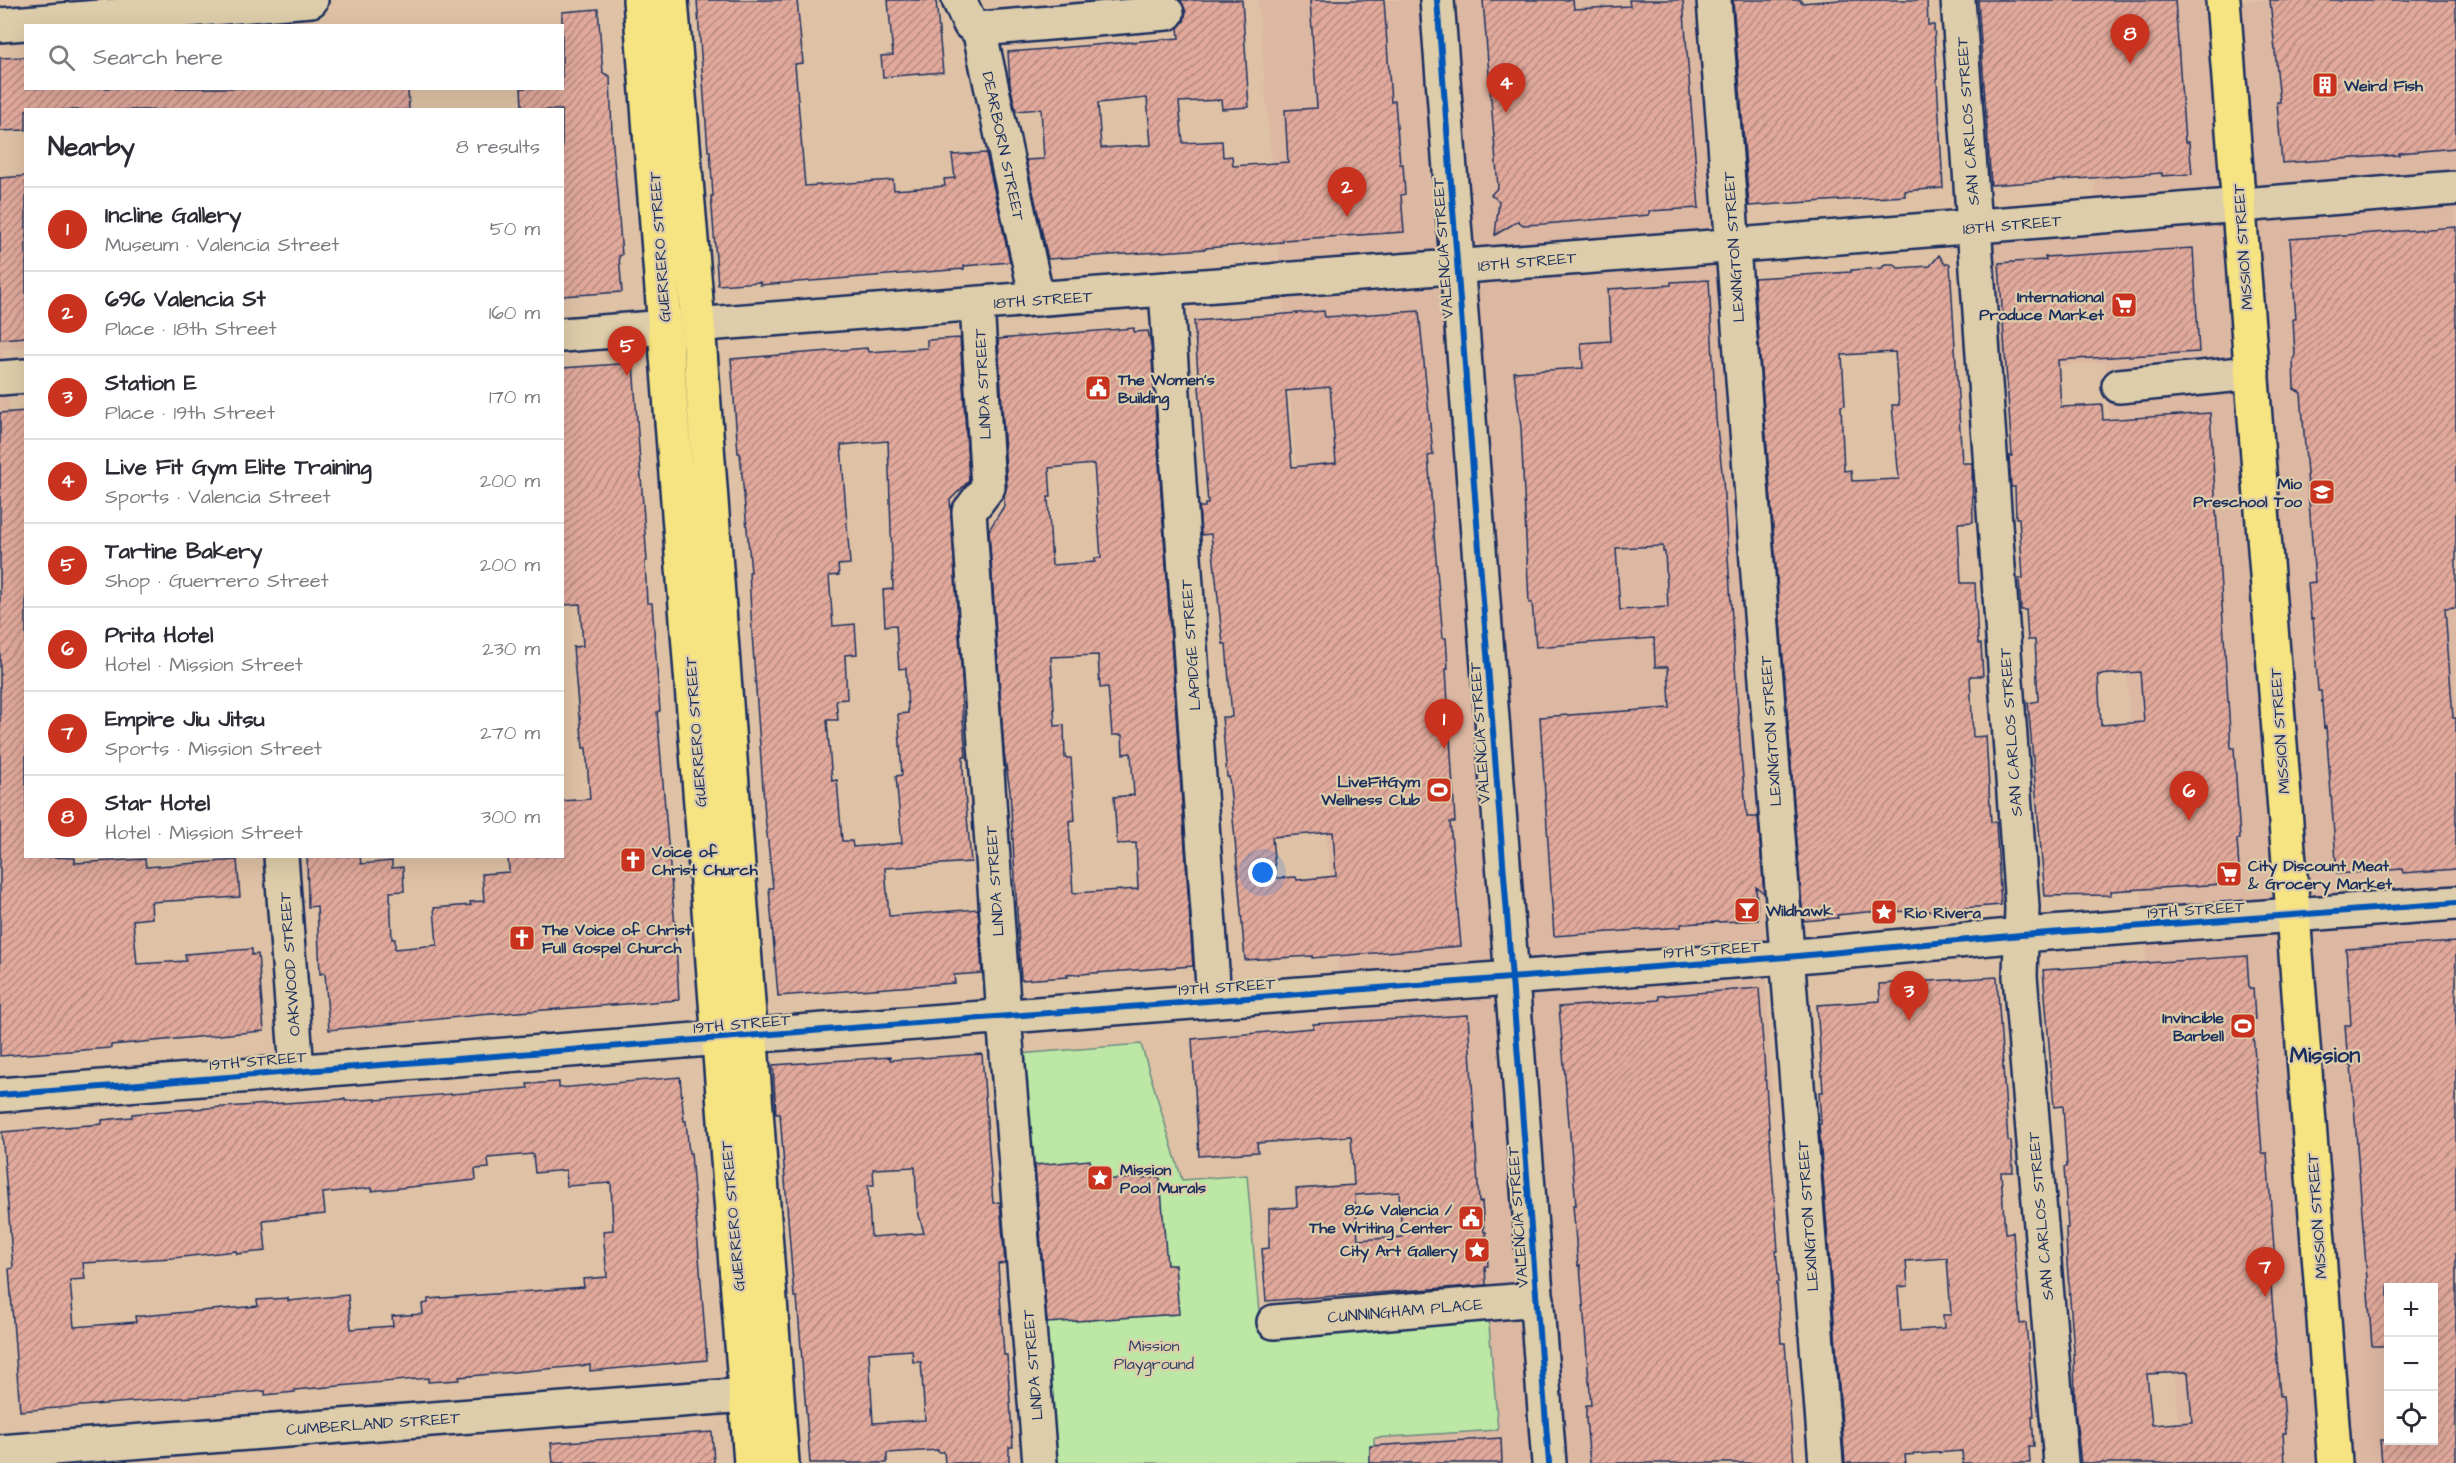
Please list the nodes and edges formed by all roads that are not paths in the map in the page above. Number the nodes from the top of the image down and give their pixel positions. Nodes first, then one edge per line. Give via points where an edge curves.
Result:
1 (311, 0) edge
2 (640, 0) edge
3 (671, 0) edge
4 (959, 0) edge
5 (1437, 0) edge
6 (1714, 0) edge
7 (1958, 0) edge
8 (2223, 0) edge
9 (1167, 13) dead end
10 (0, 25) edge
11 (979, 29) junction
12 (2456, 188) edge
13 (2239, 204) junction
14 (1975, 227) junction
15 (1733, 246) junction
16 (1457, 267) junction
17 (1166, 290) junction
18 (1038, 299) junction
19 (977, 304) junction
20 (698, 324) junction
21 (665, 327) junction
22 (564, 335) edge
23 (2252, 372) junction
24 (24, 376) edge
25 (0, 378) edge
26 (2119, 386) dead end
27 (281, 858) edge
28 (2456, 903) edge
29 (2293, 915) junction
30 (2021, 935) junction
31 (1787, 957) junction
32 (1512, 978) junction
33 (1214, 1000) junction
34 (1004, 1017) junction
35 (749, 1035) junction
36 (717, 1038) junction
37 (297, 1071) junction
38 (0, 1095) edge
39 (1537, 1299) junction
40 (1274, 1322) dead end
41 (746, 1395) junction
42 (0, 1452) edge
43 (751, 1463) edge
44 (782, 1463) edge
45 (1040, 1463) edge
46 (1549, 1463) edge
47 (1826, 1463) edge
48 (2061, 1463) edge
49 (2335, 1463) edge

1 - 10 street
2 - 21 main road, GUERRERO STREET
3 - 20 main road, GUERRERO STREET
4 - 11 street, DEARBORN STREET via 970,24
5 - 16 street, VALENCIA STREET
6 - 15 street, LEXINGTON STREET
7 - 14 street, SAN CARLOS STREET
8 - 13 main road, MISSION STREET
9 - 11 street
11 - 18 street, DEARBORN STREET
12 - 13 street, 18TH STREET
13 - 14 street, 18TH STREET
13 - 23 main road, MISSION STREET
14 - 15 street, 18TH STREET
14 - 30 street, SAN CARLOS STREET
15 - 16 street, 18TH STREET
15 - 31 street, LEXINGTON STREET
16 - 17 street, 18TH STREET
16 - 32 street, VALENCIA STREET
17 - 18 street, 18TH STREET
17 - 33 street, LAPIDGE STREET
18 - 19 street, 18TH STREET
19 - 20 street, 18TH STREET
19 - 34 street, LINDA STREET via 988,487 969,512
20 - 21 street, 18TH STREET
20 - 35 main road, GUERRERO STREET
21 - 22 street, 18TH STREET
21 - 36 main road, GUERRERO STREET
23 - 26 street
23 - 29 main road, MISSION STREET
24 - 25 street
27 - 37 street, OAKWOOD STREET
28 - 29 street, 19TH STREET
29 - 30 street, 19TH STREET
29 - 49 main road, MISSION STREET
30 - 31 street, 19TH STREET
30 - 48 street, SAN CARLOS STREET via 2020,976
31 - 32 street, 19TH STREET
31 - 47 street, LEXINGTON STREET
32 - 33 street, 19TH STREET
32 - 39 street, VALENCIA STREET
33 - 34 street, 19TH STREET
34 - 35 street, 19TH STREET
34 - 45 street, LINDA STREET
35 - 36 street, 19TH STREET
35 - 44 main road, GUERRERO STREET
36 - 37 street, 19TH STREET
36 - 41 main road, GUERRERO STREET
37 - 38 street, 19TH STREET
39 - 40 street, CUNNINGHAM PLACE
39 - 46 street, VALENCIA STREET
41 - 42 street, CUMBERLAND STREET
41 - 43 main road, GUERRERO STREET

